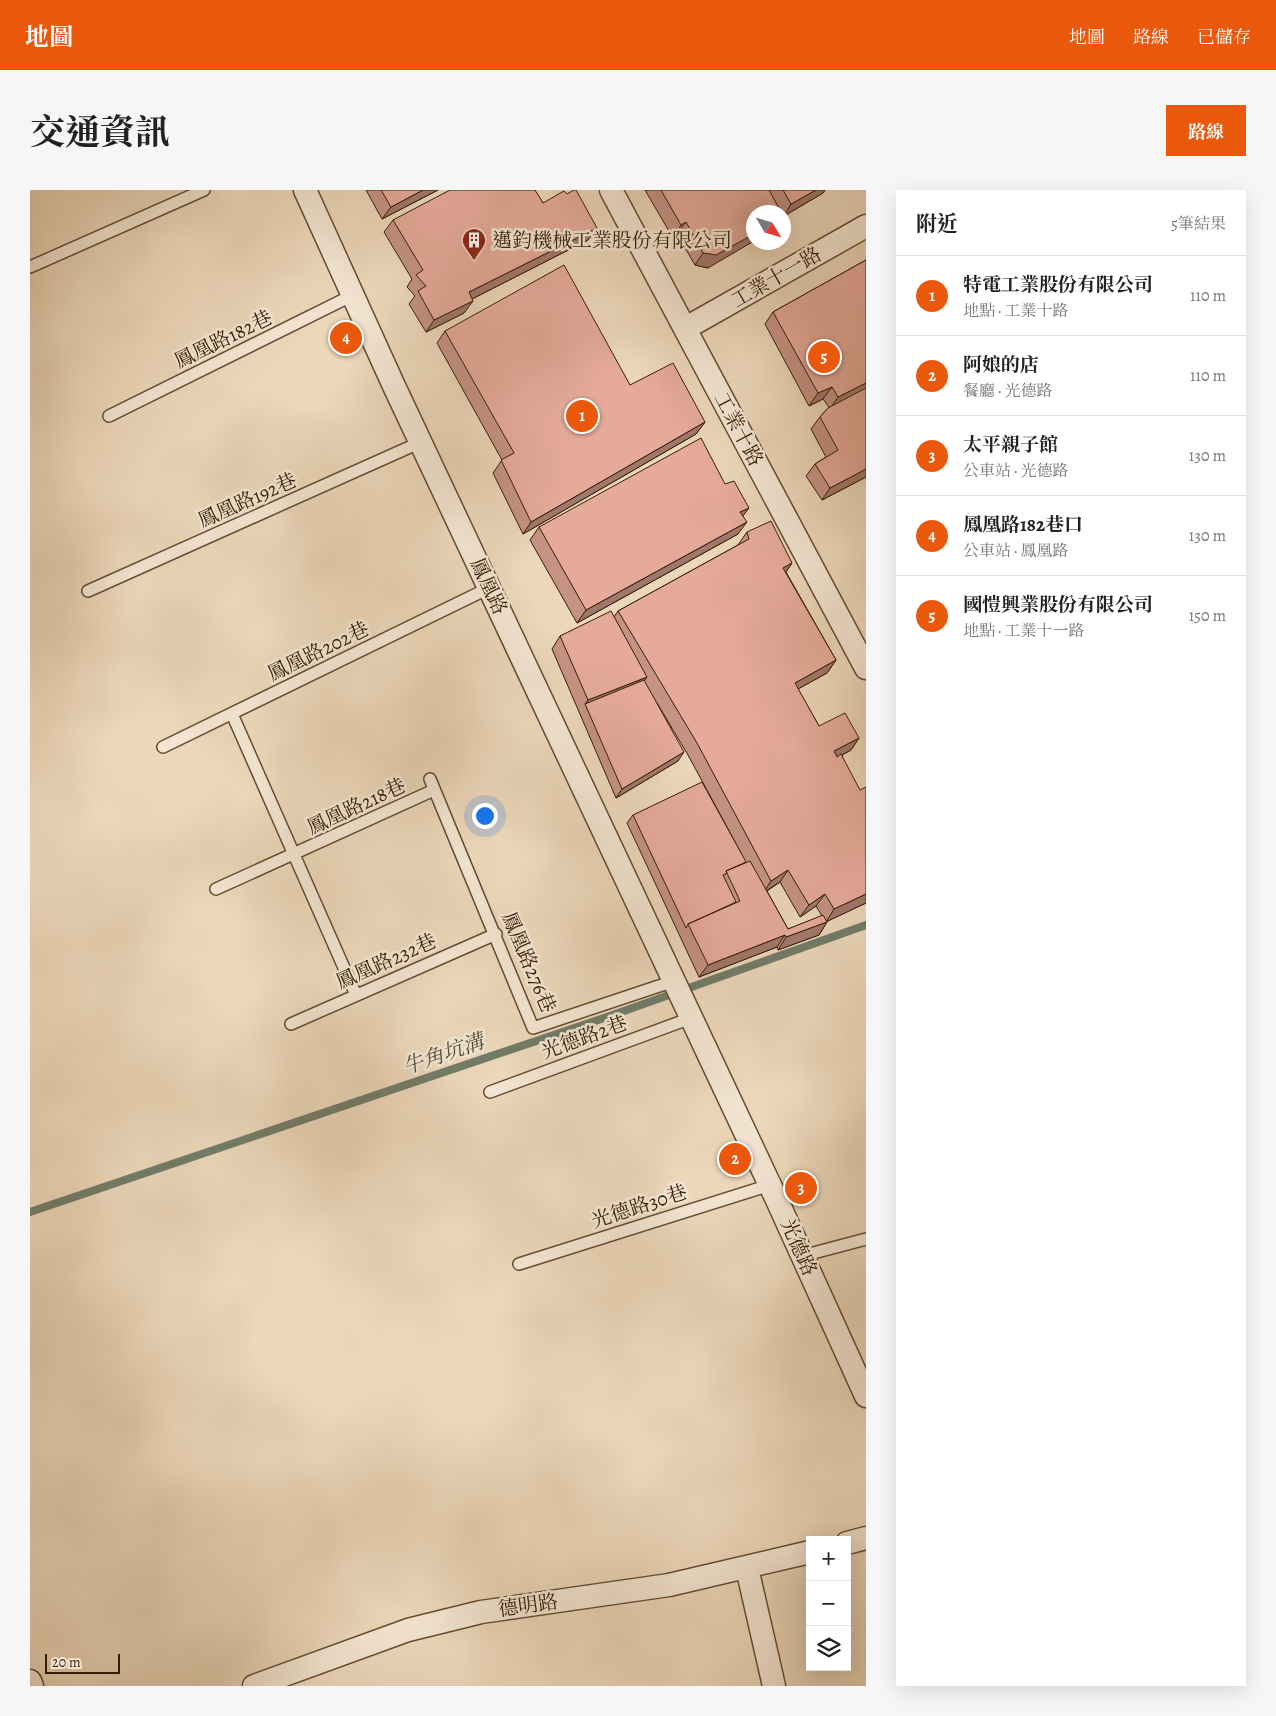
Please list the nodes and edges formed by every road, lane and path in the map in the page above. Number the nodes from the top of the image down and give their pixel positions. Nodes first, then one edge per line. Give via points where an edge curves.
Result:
1 (204, 190) edge
2 (305, 190) edge
3 (611, 190) edge
4 (866, 226) edge
5 (30, 267) edge
6 (353, 295) junction
7 (686, 328) junction
8 (110, 416) dead end
9 (421, 442) junction
10 (489, 588) junction
11 (88, 592) dead end
12 (866, 668) edge
13 (232, 714) junction
14 (163, 746) dead end
15 (432, 784) joint
16 (293, 856) junction
17 (216, 889) dead end
18 (496, 934) junction
19 (674, 981) junction
20 (356, 995) junction
21 (691, 1018) junction
22 (291, 1024) dead end
23 (490, 1092) dead end
24 (770, 1184) junction
25 (866, 1239) edge
26 (802, 1256) junction
27 (519, 1264) dead end
28 (866, 1396) edge
29 (866, 1538) edge
30 (851, 1541) edge
31 (806, 1553) edge
32 (747, 1568) junction
33 (30, 1681) edge
34 (32, 1686) edge
35 (254, 1686) edge
36 (774, 1686) edge

1 - 5 lane
2 - 6 street, 鳳凰路
3 - 7 street, 工業十路
4 - 7 street, 工業十一路
6 - 8 lane, 鳳凰路182巷
6 - 9 street, 鳳凰路
7 - 12 street, 工業十路
9 - 10 street, 鳳凰路
9 - 11 lane, 鳳凰路192巷
10 - 13 lane, 鳳凰路202巷
10 - 19 street, 鳳凰路
13 - 14 lane, 鳳凰路202巷
13 - 16 lane, 鳳凰路218巷
15 - 16 lane, 鳳凰路218巷
15 - 18 lane, 鳳凰路276巷
16 - 17 lane, 鳳凰路218巷
16 - 20 lane, 鳳凰路218巷
18 - 19 lane, 鳳凰路276巷 via 533,1028
18 - 20 lane, 鳳凰路232巷
19 - 21 street, 鳳凰路
20 - 22 lane, 鳳凰路232巷
21 - 23 lane, 光德路2巷
21 - 24 street, 光德路
24 - 26 street, 光德路
24 - 27 lane, 光德路30巷
25 - 26 lane
26 - 28 street, 光德路
29 - 30 street
31 - 32 street, 德明路
32 - 35 street, 德明路 via 669,1585 481,1612 408,1630
32 - 36 street
33 - 34 street

